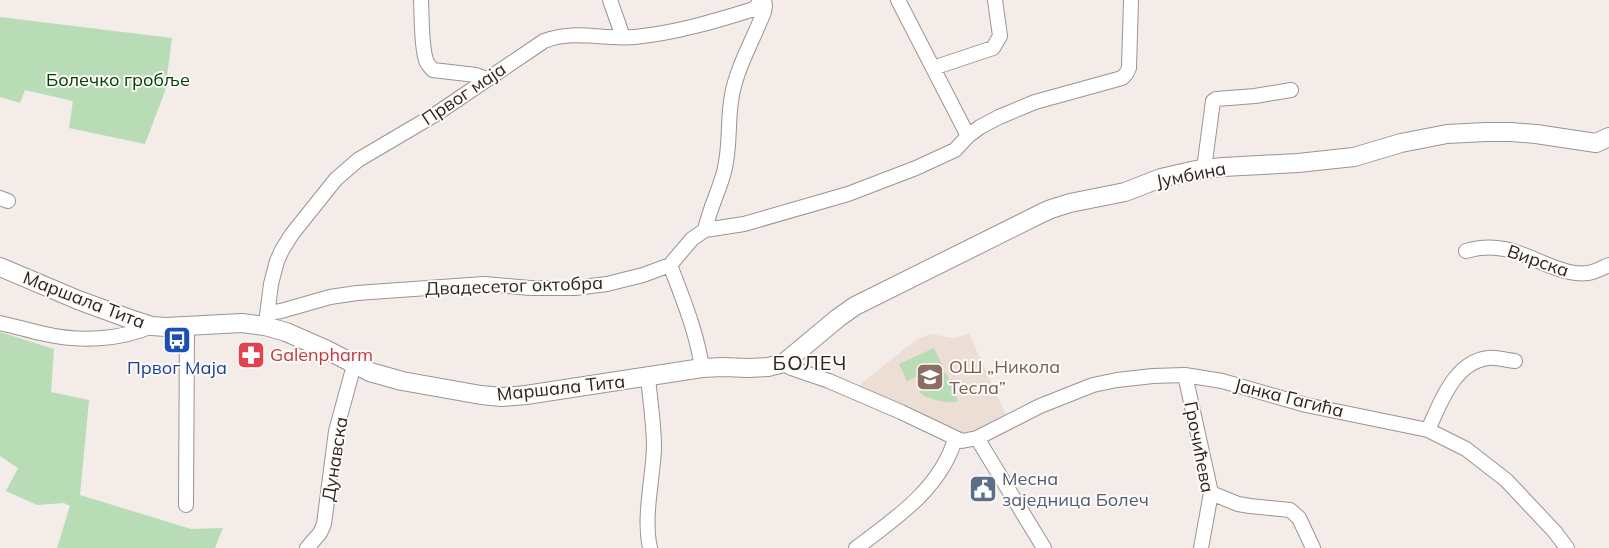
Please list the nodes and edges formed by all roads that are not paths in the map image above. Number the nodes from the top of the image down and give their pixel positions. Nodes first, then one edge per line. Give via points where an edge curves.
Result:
1 (421, 0) edge
2 (610, 0) edge
3 (763, 0) edge
4 (898, 0) edge
5 (995, 0) edge
6 (1131, 0) edge
7 (623, 37) junction
8 (933, 68) junction
9 (487, 79) junction
10 (1291, 90) dead end
11 (968, 136) junction
12 (1609, 137) edge
13 (1204, 169) junction
14 (705, 230) junction
15 (1466, 250) dead end
16 (670, 265) junction
17 (1609, 265) edge
18 (0, 267) edge
19 (267, 319) junction
20 (0, 323) edge
21 (152, 326) junction
22 (187, 327) junction
23 (1515, 361) dead end
24 (784, 363) junction
25 (354, 365) junction
26 (702, 368) junction
27 (1184, 375) junction
28 (648, 378) junction
29 (1428, 430) junction
30 (977, 438) junction
31 (955, 439) junction
32 (1210, 494) junction
33 (186, 505) dead end
34 (307, 548) edge
35 (650, 548) edge
36 (856, 548) edge
37 (1044, 548) edge
38 (1201, 548) edge
39 (1313, 548) edge
40 (1567, 548) edge

1 - 9 street via 429,66 433,70
2 - 7 street
3 - 7 street, Првог маја via 754,9 731,16 674,30
3 - 14 street via 764,12 732,93 728,154
4 - 8 street
5 - 8 street via 1000,36 993,48
6 - 11 street via 1129,68 1122,78 1035,102 990,121
7 - 9 street, Првог маја via 556,36
8 - 11 street
9 - 19 street, Првог маја via 436,114 358,160 336,179 282,250 274,271
10 - 13 street via 1216,99
11 - 14 street via 954,150 848,194 744,224
12 - 13 street, Јумбина via 1596,143 1536,134 1457,133 1401,143 1354,157
13 - 24 street, Јумбина via 1051,209 855,306
14 - 16 street, Двадесетог октобра
15 - 17 street, Вирска via 1490,246 1505,248 1577,274 1590,273
16 - 19 street, Двадесетог октобра via 607,284 575,288 484,284 357,293 281,311
16 - 26 street via 700,353
18 - 21 street, Маршала Тита via 78,300
19 - 22 street, Маршала Тита
19 - 25 street, Маршала Тита via 286,332
20 - 21 street via 46,335 84,338 122,336
21 - 22 street, Маршала Тита
22 - 33 street
23 - 29 street via 1488,358 1464,370 1453,380
24 - 26 street, Маршала Тита via 768,367
24 - 31 street via 901,412
25 - 28 street, Маршала Тита via 402,381 502,397
25 - 34 street, Дунавска via 336,431 324,524
26 - 28 street, Маршала Тита
27 - 29 street, Јанка Гагића via 1222,381 1306,405
27 - 30 street, Јанка Гагића via 1093,385 1040,406
27 - 32 street, Грочићева
28 - 35 street via 654,447 648,506
29 - 40 street, Јанка Гагића via 1466,449 1506,480
30 - 31 street
30 - 37 street
31 - 36 street via 951,453 919,498
32 - 38 street, Грочићева
32 - 39 street via 1244,505 1290,510 1299,518

